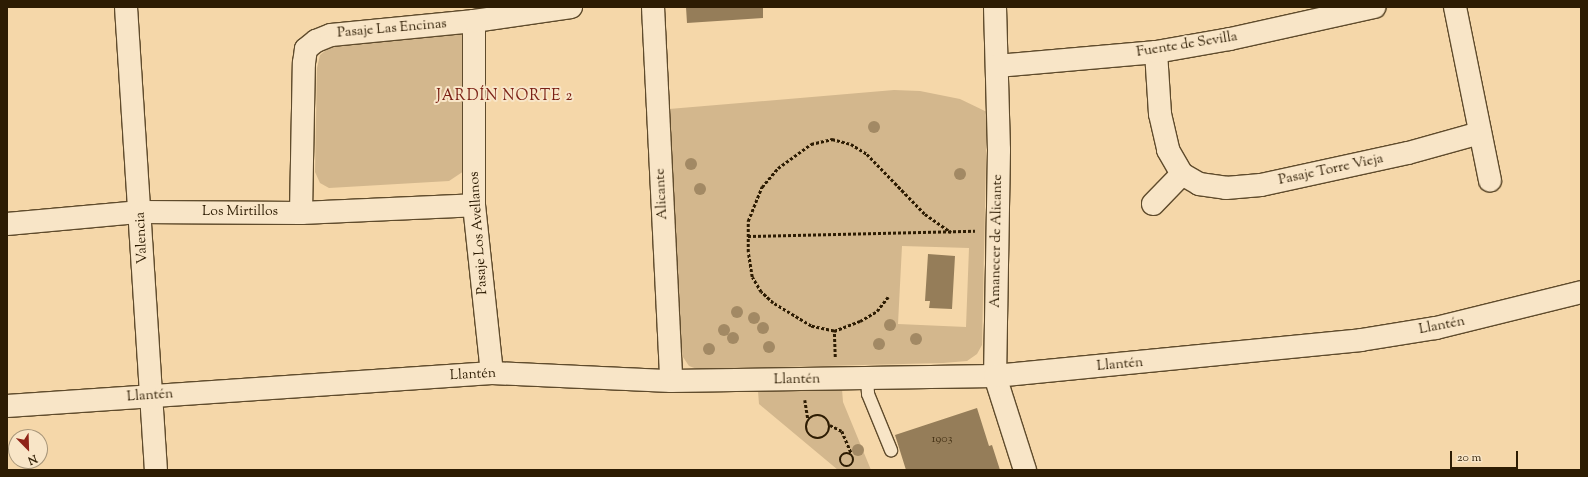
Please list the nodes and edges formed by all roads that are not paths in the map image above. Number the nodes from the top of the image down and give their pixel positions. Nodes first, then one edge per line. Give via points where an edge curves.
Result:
1 (126, 7) edge
2 (572, 7) edge
3 (653, 7) edge
4 (995, 7) edge
5 (1374, 7) edge
6 (1455, 7) edge
7 (474, 21) junction
8 (1156, 52) junction
9 (997, 66) junction
10 (1480, 133) junction
11 (1182, 174) junction
12 (1490, 181) dead end
13 (1153, 204) dead end
14 (474, 205) junction
15 (140, 212) junction
16 (301, 213) junction
17 (7, 224) edge
18 (1581, 292) edge
19 (492, 373) junction
20 (995, 376) junction
21 (867, 379) junction
22 (671, 381) junction
23 (151, 396) junction
24 (7, 406) edge
25 (891, 450) dead end
26 (156, 470) edge
27 (1025, 470) edge

1 - 15 street, Valencia
2 - 7 street, Pasaje Las Encinas
3 - 22 street, Alicante
4 - 9 street, Amanecer de Alicante
5 - 8 street, Fuente de Sevilla
6 - 10 street
7 - 14 street, Pasaje Los Avellanos
7 - 16 street, Pasaje Las Encinas via 331,34 306,50
8 - 9 street, Fuente de Sevilla
8 - 11 street, Pasaje Torre Vieja via 1163,132 1171,158
9 - 20 street, Amanecer de Alicante
10 - 11 street, Pasaje Torre Vieja via 1408,153 1261,185 1226,188 1210,186 1190,180
10 - 12 street
11 - 13 street
14 - 16 street, Los Mirtillos
14 - 19 street, Pasaje Los Avellanos
15 - 16 street, Los Mirtillos
15 - 17 street, Los Mirtillos
15 - 23 street, Valencia
18 - 20 street, Llantén via 1436,328 1361,340
19 - 22 street, Llantén
19 - 23 street, Llantén
20 - 21 street, Llantén
20 - 27 street, Amanecer de Alicante
21 - 22 street, Llantén
21 - 25 lane via 868,394
23 - 24 street, Llantén
23 - 26 street, Valencia

